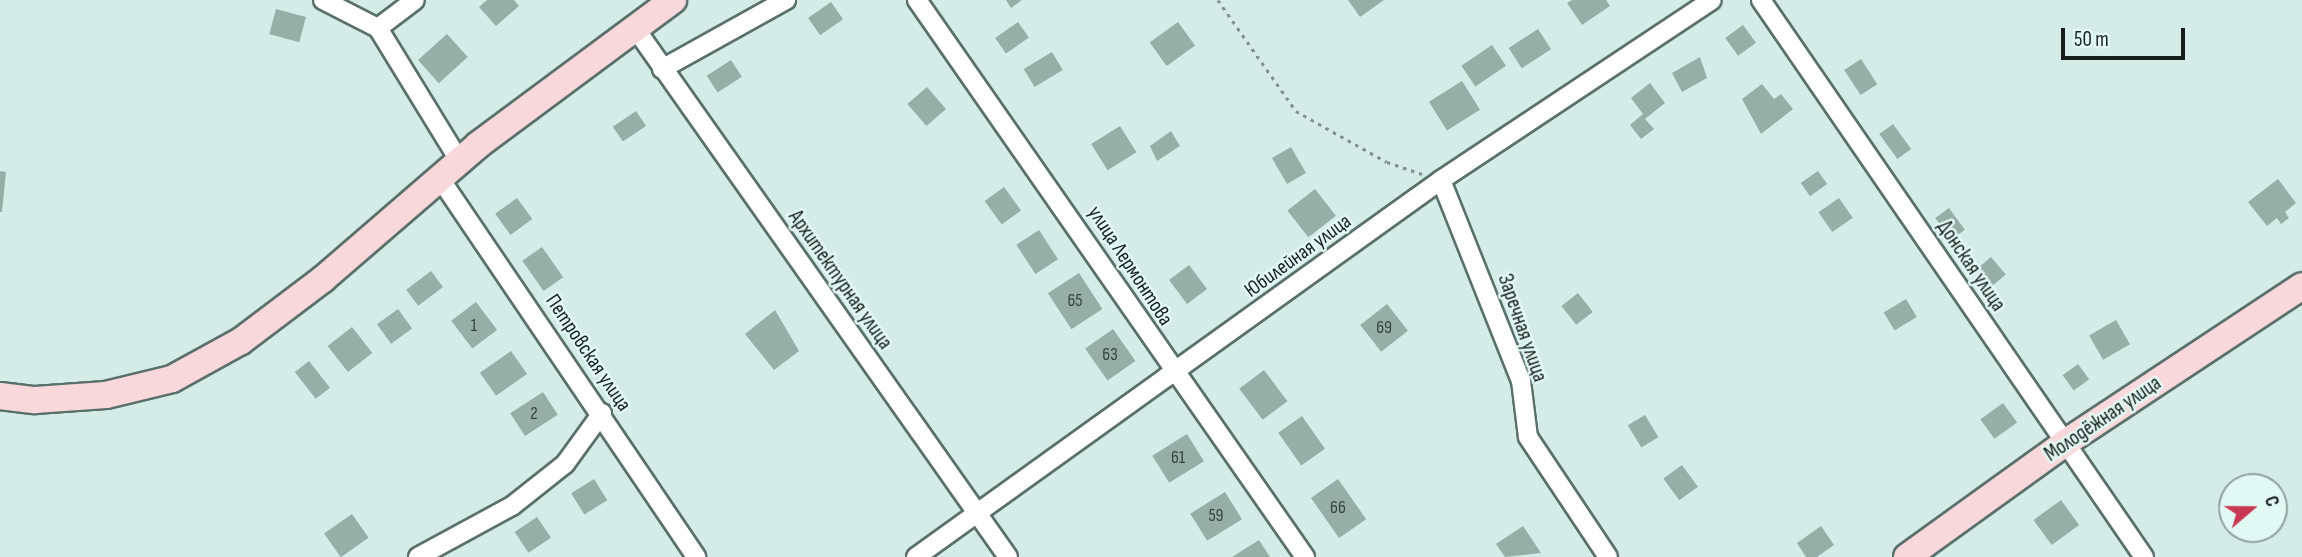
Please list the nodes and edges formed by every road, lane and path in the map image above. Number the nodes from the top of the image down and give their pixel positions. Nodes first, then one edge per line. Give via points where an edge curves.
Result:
1 (323, 0) edge
2 (415, 0) edge
3 (673, 0) edge
4 (786, 0) edge
5 (917, 0) edge
6 (1218, 0) edge
7 (1712, 0) edge
8 (1761, 0) edge
9 (378, 28) junction
10 (635, 28) junction
11 (663, 69) junction
12 (449, 168) junction
13 (1441, 180) junction
14 (2302, 286) edge
15 (1174, 373) junction
16 (0, 396) edge
17 (602, 413) junction
18 (2065, 443) junction
19 (978, 514) junction
20 (418, 557) edge
21 (696, 557) edge
22 (916, 557) edge
23 (1009, 557) edge
24 (1305, 557) edge
25 (1608, 557) edge
26 (1907, 557) edge
27 (2144, 557) edge

1 - 9 street
2 - 9 street
3 - 10 street
4 - 11 street
5 - 15 street, улица Лермонтова via 1060,201
6 - 13 path via 1296,111 1387,162
7 - 13 street, Юбилейная улица
8 - 18 street, Донская улица
9 - 12 street, Петровская улица
10 - 11 street, Архитектурная улица
10 - 12 street
11 - 19 street, Архитектурная улица
12 - 16 street via 323,279 241,341 173,379 106,395 35,401
12 - 17 street, Петровская улица
13 - 15 street, Юбилейная улица
13 - 25 street, Заречная улица via 1521,381 1528,436
14 - 18 street, Молодёжная улица
15 - 19 street, Юбилейная улица
15 - 24 street, улица Лермонтова
17 - 20 street via 565,464 512,506
17 - 21 street, Петровская улица
18 - 26 street, Молодёжная улица
18 - 27 street, Донская улица
19 - 22 street, Юбилейная улица
19 - 23 street, Архитектурная улица

